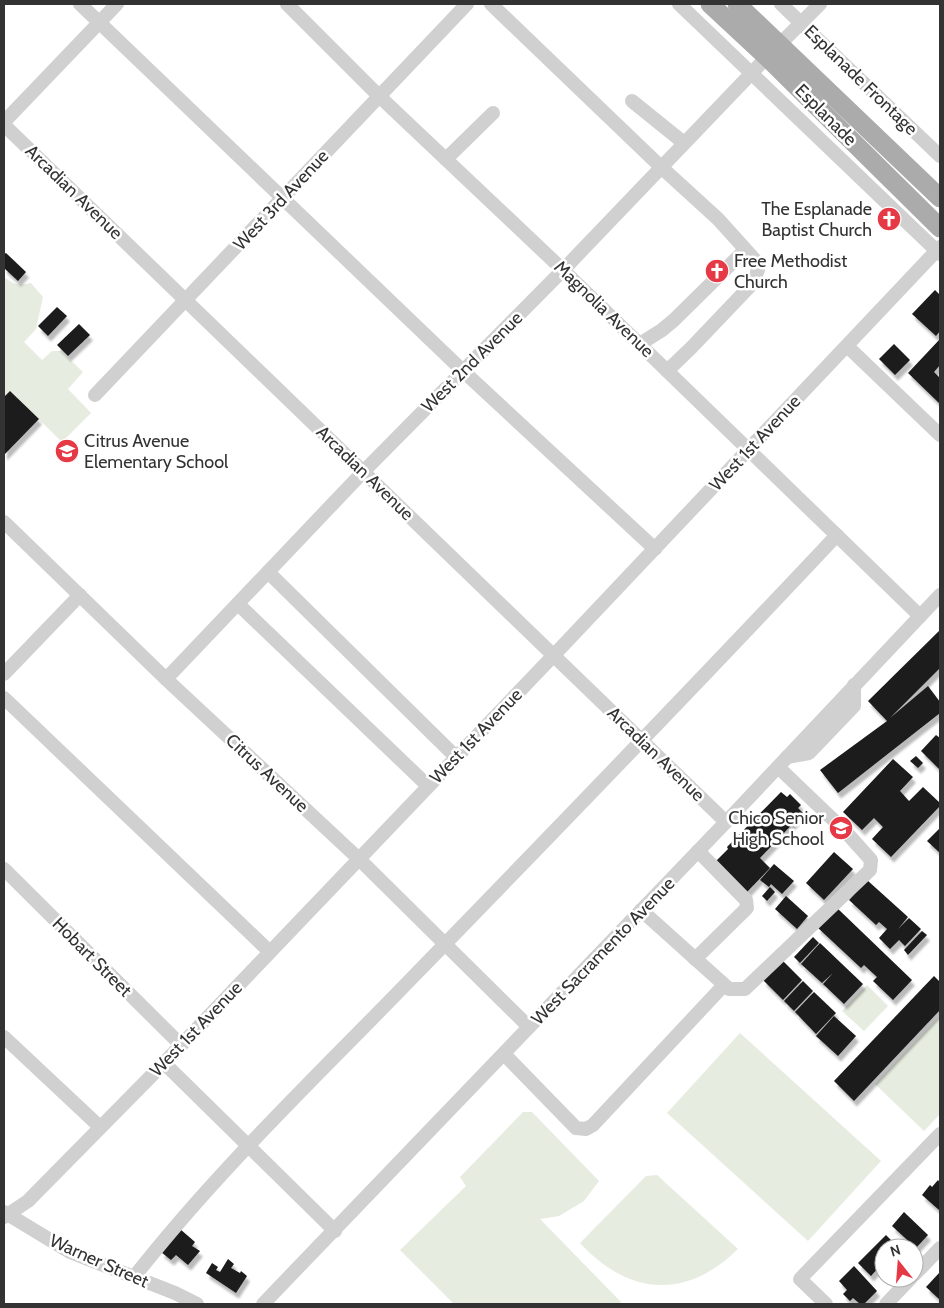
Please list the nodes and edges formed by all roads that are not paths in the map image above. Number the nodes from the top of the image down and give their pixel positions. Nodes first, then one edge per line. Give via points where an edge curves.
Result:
1 (80, 4) edge
2 (117, 4) edge
3 (287, 4) edge
4 (467, 4) edge
5 (491, 4) edge
6 (679, 4) edge
7 (710, 4) edge
8 (737, 4) edge
9 (781, 4) edge
10 (820, 4) edge
11 (99, 22) junction
12 (801, 23) junction
13 (772, 51) junction
14 (751, 73) junction
15 (379, 96) junction
16 (632, 101) dead end
17 (493, 113) dead end
18 (4, 124) edge
19 (684, 144) junction
20 (940, 156) edge
21 (446, 159) junction
22 (661, 167) junction
23 (283, 198) junction
24 (940, 198) edge
25 (940, 228) edge
26 (745, 250) junction
27 (939, 251) edge
28 (563, 270) junction
29 (186, 300) junction
30 (640, 344) junction
31 (847, 346) junction
32 (667, 370) junction
33 (463, 371) junction
34 (95, 395) dead end
35 (940, 435) edge
36 (748, 450) junction
37 (364, 471) junction
38 (4, 522) edge
39 (837, 535) junction
40 (655, 548) junction
41 (268, 572) junction
42 (80, 595) junction
43 (940, 595) edge
44 (238, 604) junction
45 (920, 616) junction
46 (554, 655) junction
47 (4, 674) edge
48 (166, 679) junction
49 (4, 698) edge
50 (643, 741) junction
51 (456, 757) junction
52 (782, 762) junction
53 (428, 786) junction
54 (726, 822) junction
55 (698, 851) junction
56 (359, 859) junction
57 (4, 869) edge
58 (641, 910) junction
59 (446, 944) junction
60 (270, 952) junction
61 (695, 959) junction
62 (727, 987) junction
63 (529, 1027) junction
64 (4, 1037) edge
65 (181, 1045) junction
66 (504, 1054) junction
67 (164, 1063) junction
68 (100, 1127) junction
69 (940, 1134) edge
70 (249, 1146) junction
71 (5, 1215) edge
72 (335, 1230) junction
73 (940, 1248) edge
74 (924, 1265) edge
75 (134, 1277) junction
76 (901, 1288) edge
77 (197, 1304) edge
78 (263, 1304) edge
79 (826, 1304) edge
80 (886, 1304) edge

1 - 11 street
2 - 11 street
3 - 15 street, Magnolia Avenue
4 - 15 street, West 3rd Avenue
5 - 22 street
6 - 14 street
7 - 13 main road, Esplanade
8 - 13 main road, Esplanade
9 - 12 street, Esplanade Frontage
10 - 12 street, West 2nd Avenue
11 - 18 street
11 - 23 street
12 - 13 street, West 2nd Avenue
12 - 20 street, Esplanade Frontage
13 - 14 street, West 2nd Avenue
13 - 24 main road, Esplanade
13 - 25 main road, Esplanade
14 - 19 street, West 2nd Avenue
14 - 27 street
15 - 21 street, Magnolia Avenue
15 - 23 street, West 3rd Avenue
16 - 19 street
17 - 21 street
18 - 29 street, Arcadian Avenue
19 - 22 street, West 2nd Avenue
21 - 28 street, Magnolia Avenue
22 - 26 street via 718,219
22 - 28 street, West 2nd Avenue
23 - 29 street, West 3rd Avenue
23 - 33 street
26 - 30 street via 674,320
26 - 32 street via 755,260 758,270 753,283
27 - 31 street, West 1st Avenue
28 - 30 street, Magnolia Avenue
28 - 33 street, West 2nd Avenue
29 - 34 street, West 3rd Avenue
29 - 37 street, Arcadian Avenue
30 - 32 street, Magnolia Avenue
31 - 35 street
31 - 36 street, West 1st Avenue
32 - 36 street, Magnolia Avenue
33 - 37 street, West 2nd Avenue
33 - 40 street
36 - 39 street, Magnolia Avenue
36 - 40 street, West 1st Avenue
37 - 41 street, West 2nd Avenue
37 - 46 street, Arcadian Avenue
38 - 42 street, Citrus Avenue
39 - 45 street, Magnolia Avenue
39 - 50 street
40 - 46 street, West 1st Avenue
41 - 44 street, West 2nd Avenue
41 - 51 street
42 - 47 street
42 - 48 street, Citrus Avenue
43 - 45 street, West Sacramento Avenue
44 - 48 street, West 2nd Avenue
44 - 53 street
45 - 52 street, West Sacramento Avenue
46 - 50 street, Arcadian Avenue
46 - 51 street, West 1st Avenue
48 - 56 street, Citrus Avenue
49 - 60 street
50 - 54 street, Arcadian Avenue
50 - 59 street
51 - 53 street, West 1st Avenue
52 - 54 street, West Sacramento Avenue
52 - 62 street via 871,860 870,870 746,989
53 - 56 street, West 1st Avenue
54 - 55 street, West Sacramento Avenue
55 - 58 street, West Sacramento Avenue
55 - 61 street via 746,900 747,908
56 - 59 street, Citrus Avenue
56 - 60 street, West 1st Avenue
57 - 65 street, Hobart Street
58 - 61 street
58 - 63 street, West Sacramento Avenue
59 - 63 street, Citrus Avenue
59 - 70 street
60 - 65 street, West 1st Avenue
61 - 62 street
62 - 66 street via 586,1129 576,1128
63 - 66 street, West Sacramento Avenue
64 - 68 street
65 - 67 street, West 1st Avenue
66 - 72 street, West Sacramento Avenue
67 - 68 street, West 1st Avenue
67 - 70 street
68 - 71 street, West 1st Avenue via 28,1201
69 - 79 street via 800,1280
70 - 72 street
70 - 75 street via 169,1232
71 - 75 street, Warner Street via 70,1252
72 - 78 street, West Sacramento Avenue
73 - 74 street
75 - 77 street, Warner Street
76 - 80 street

